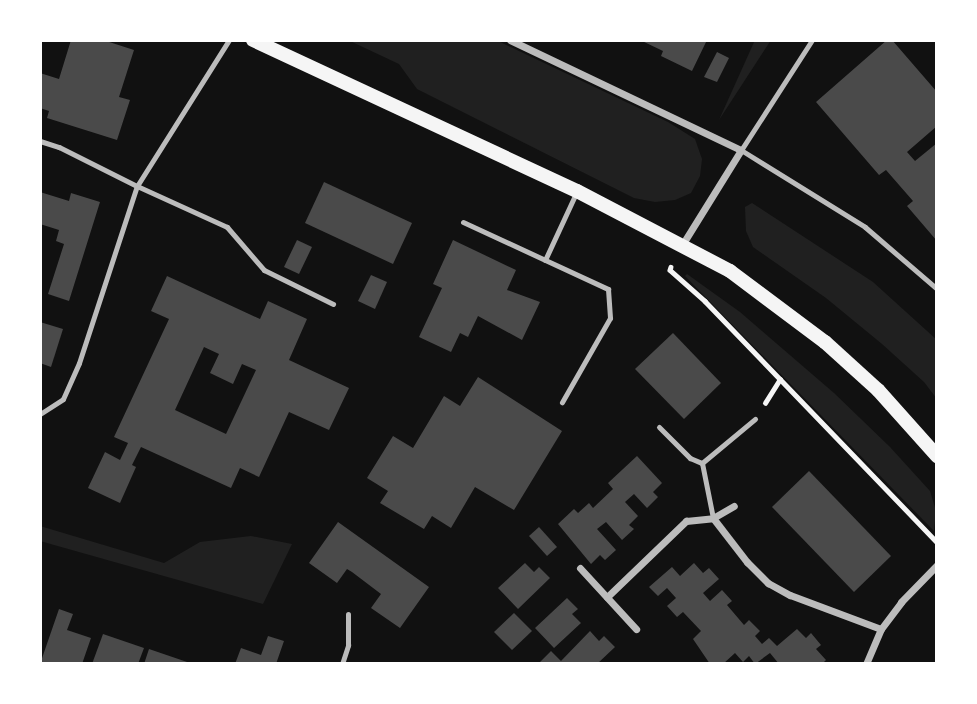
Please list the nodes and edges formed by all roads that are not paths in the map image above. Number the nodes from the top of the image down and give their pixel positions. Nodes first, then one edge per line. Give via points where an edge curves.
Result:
1 (229, 40) edge
2 (253, 40) edge
3 (510, 40) edge
4 (811, 40) edge
5 (40, 141) edge
6 (741, 150) junction
7 (136, 186) junction
8 (576, 191) junction
9 (463, 222) dead end
10 (682, 245) junction
11 (545, 260) junction
12 (937, 289) edge
13 (332, 304) dead end
14 (562, 402) dead end
15 (40, 414) edge
16 (755, 419) road end
17 (659, 427) dead end
18 (937, 456) edge
19 (702, 463) junction
20 (734, 506) dead end
21 (713, 518) junction
22 (937, 565) edge
23 (580, 568) dead end
24 (607, 597) junction
25 (348, 614) dead end
26 (636, 629) dead end
27 (881, 629) junction
28 (342, 664) edge
29 (866, 664) edge

1 - 7 lane
2 - 8 main road
3 - 6 street
4 - 6 lane
5 - 7 lane
6 - 10 street
6 - 12 lane via 866,228
7 - 13 lane via 228,227 264,270
7 - 15 lane via 79,363 63,399
8 - 10 main road
8 - 11 lane
9 - 11 lane
10 - 18 main road via 771,298 825,342 878,390
11 - 14 lane via 608,289 610,318
16 - 19 lane
17 - 19 lane via 690,458
19 - 21 lane
20 - 21 street
21 - 24 street via 687,521
21 - 27 street via 768,583 790,596
22 - 27 street
23 - 24 street
24 - 26 street
25 - 28 lane via 348,645
27 - 29 street

